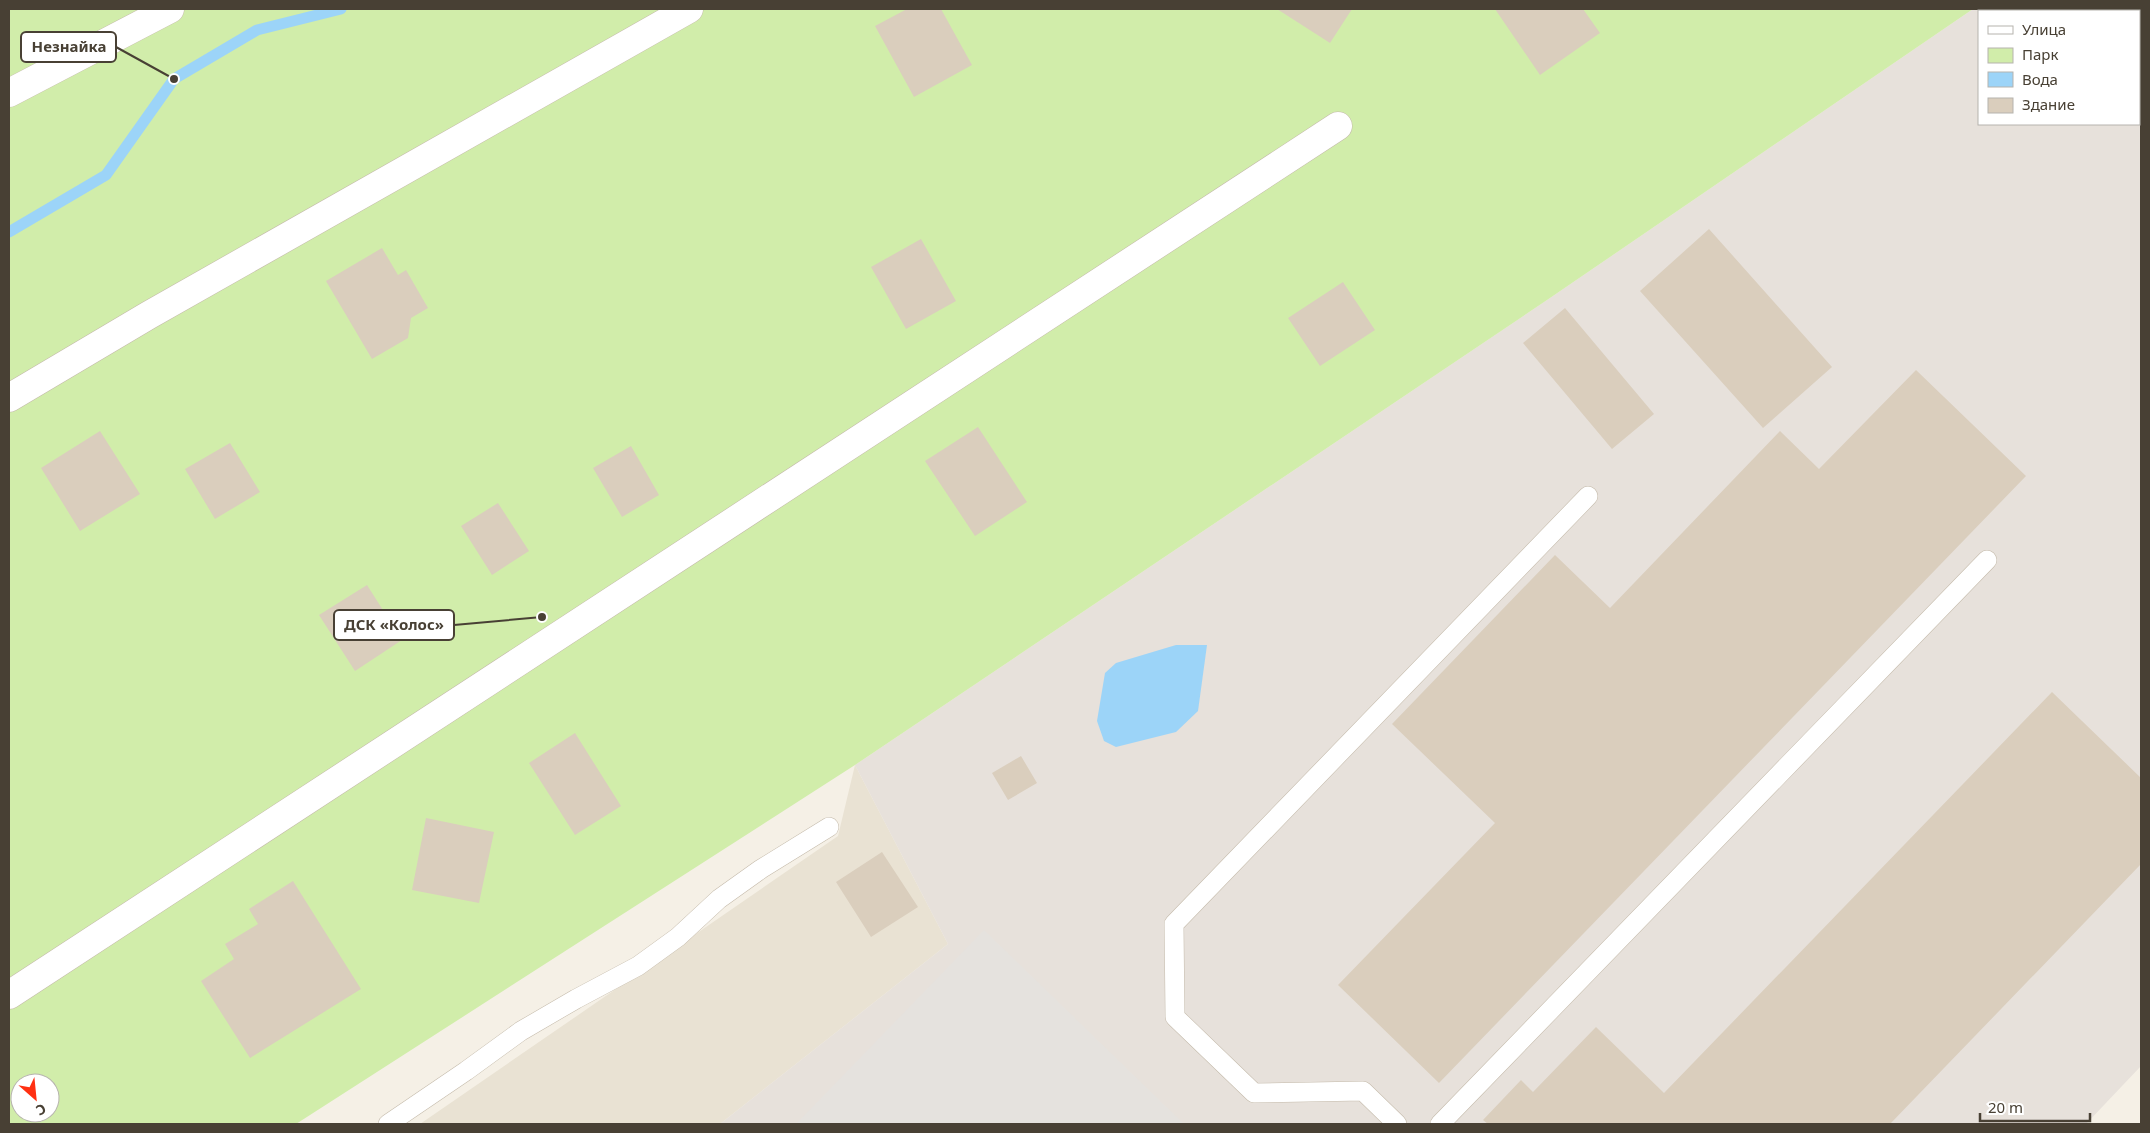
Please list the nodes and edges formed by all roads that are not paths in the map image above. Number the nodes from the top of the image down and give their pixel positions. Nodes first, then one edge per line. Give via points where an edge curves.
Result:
1 (170, 9) edge
2 (689, 9) edge
3 (9, 93) edge
4 (1338, 126) dead end
5 (9, 398) edge
6 (1588, 496) dead end
7 (1987, 560) dead end
8 (829, 827) dead end
9 (9, 995) edge
10 (388, 1124) edge
11 (1397, 1124) edge
12 (1440, 1124) edge

1 - 3 street
2 - 5 street via 149,315
4 - 9 street
6 - 11 lane via 1174,924 1176,1017 1254,1093 1363,1091
7 - 12 lane
8 - 10 lane via 761,868 638,966 522,1031

